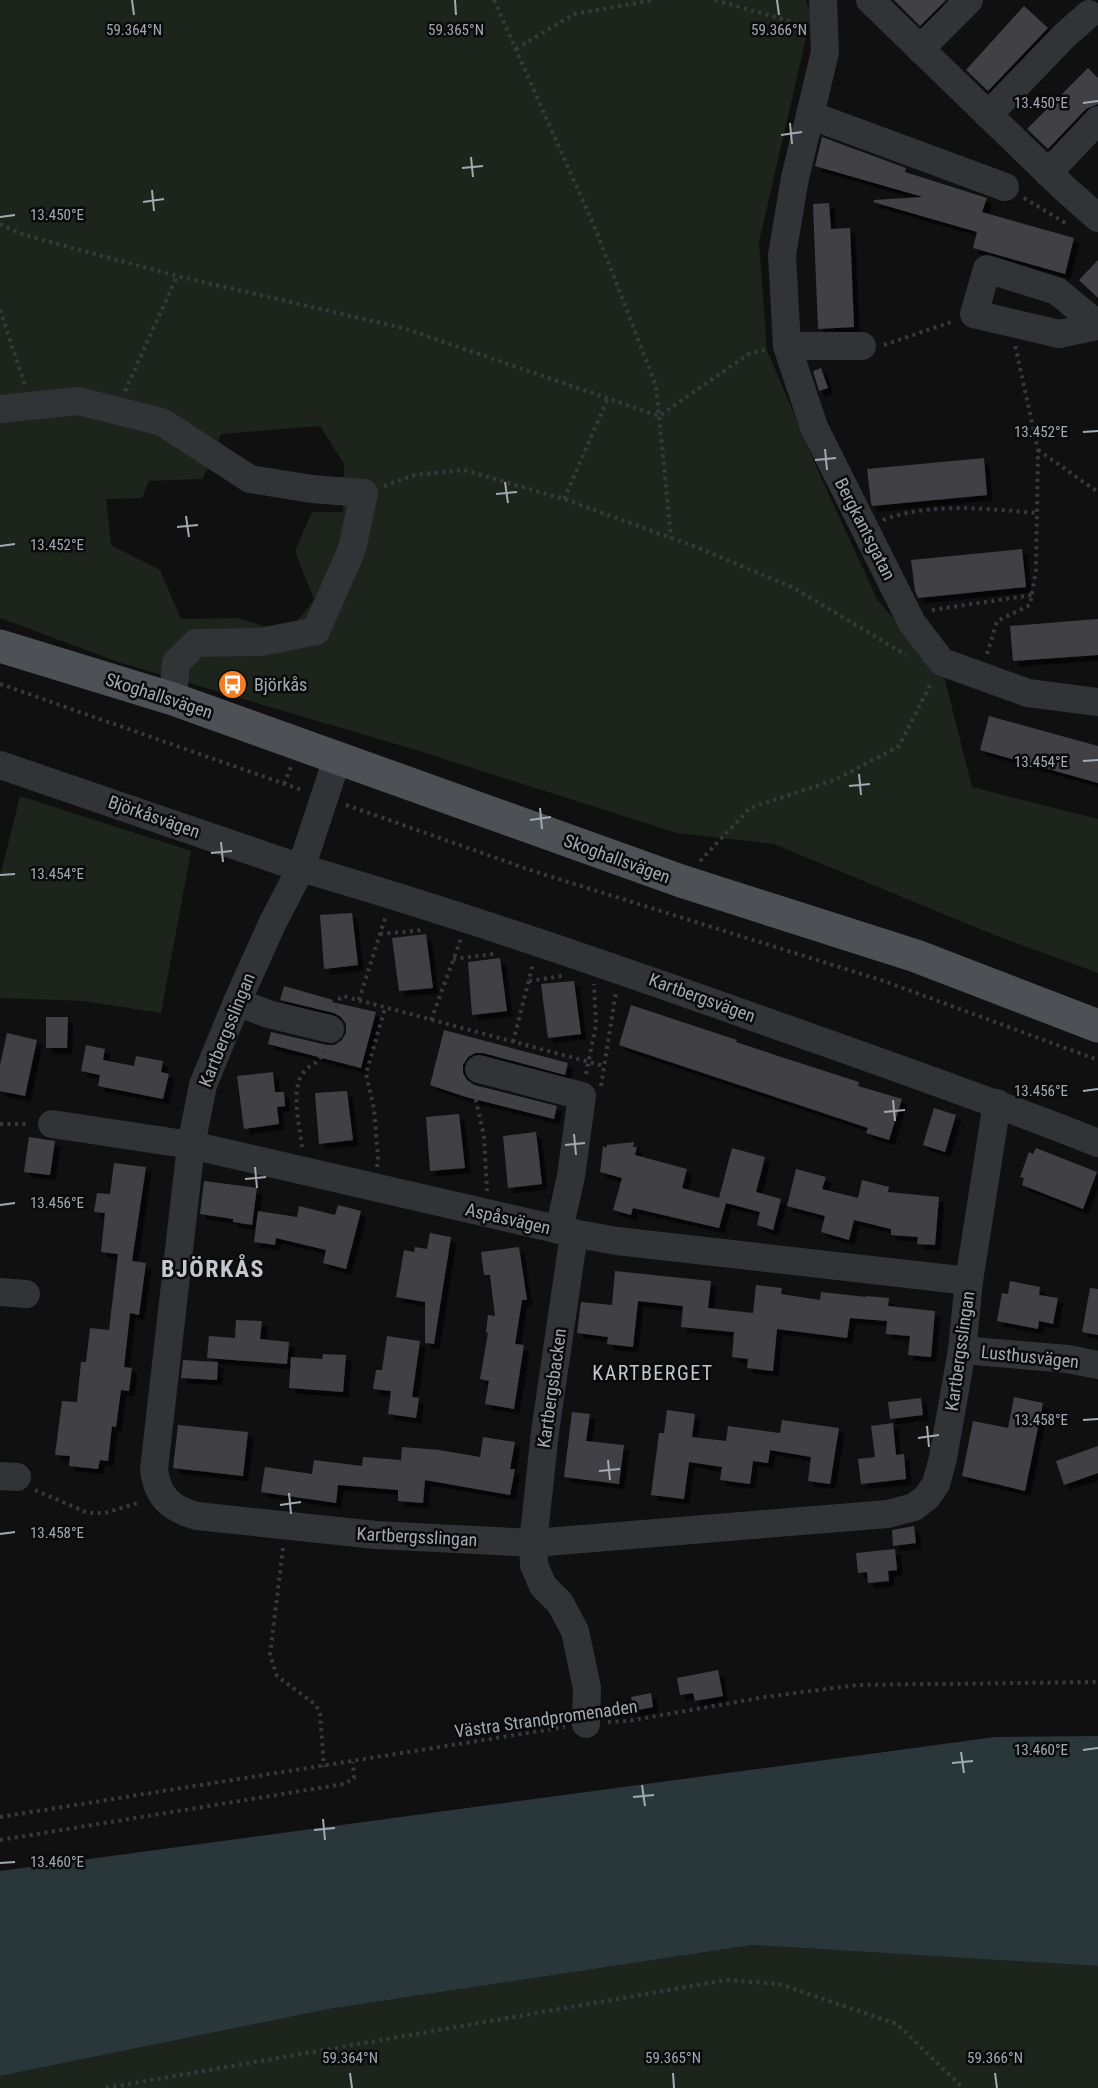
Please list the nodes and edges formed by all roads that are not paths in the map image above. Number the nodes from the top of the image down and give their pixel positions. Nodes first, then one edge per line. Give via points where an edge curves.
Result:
1 (823, 0) edge
2 (870, 0) edge
3 (969, 0) edge
4 (1087, 13) edge
5 (920, 49) junction
6 (810, 115) junction
7 (988, 115) junction
8 (1098, 120) edge
9 (1048, 173) junction
10 (1005, 187) road end
11 (1086, 223) edge
12 (1098, 326) edge
13 (787, 346) junction
14 (862, 346) road end
15 (0, 409) edge
16 (0, 646) edge
17 (173, 699) junction
18 (1098, 702) edge
19 (337, 759) junction
20 (0, 765) edge
21 (302, 868) junction
22 (237, 1002) junction
23 (1098, 1026) edge
24 (330, 1029) road end
25 (479, 1069) road end
26 (997, 1103) junction
27 (52, 1124) road end
28 (1098, 1143) edge
29 (191, 1145) junction
30 (566, 1232) junction
31 (969, 1281) junction
32 (962, 1350) junction
33 (1098, 1365) edge
34 (533, 1543) junction
35 (586, 1724) road end

1 - 6 street, Bergkantsgatan via 825,52
2 - 5 street
3 - 5 street
4 - 7 street
5 - 7 street
6 - 10 street
6 - 13 street, Bergkantsgatan via 782,255
7 - 9 street
8 - 9 street
9 - 11 street
12 - 12 street via 1057,291 987,269 974,314 1059,334
13 - 14 street
13 - 18 street, Bergkantsgatan via 814,427 907,614 942,662 1028,693
15 - 17 street via 78,401 162,422 250,478 364,493 352,549 316,631 261,642 196,643 176,663
16 - 17 main road, Skoghallsvägen
17 - 19 main road, Skoghallsvägen
19 - 21 street
19 - 23 main road, Skoghallsvägen via 681,881 916,956
20 - 21 street, Björkåsvägen
21 - 22 street, Kartbergsslingan
21 - 26 street, Kartbergsvägen via 597,962
22 - 24 street
22 - 29 street, Kartbergsslingan via 203,1085
25 - 30 street, Kartbergsbacken via 582,1096
26 - 28 street, Kartbergsvägen
26 - 31 street, Kartbergsslingan
27 - 29 street, Aspåsvägen
29 - 30 street, Aspåsvägen
29 - 34 street, Kartbergsslingan via 154,1469 162,1494 180,1511 197,1516 376,1535
30 - 31 street, Aspåsvägen
30 - 34 street, Kartbergsbacken
31 - 32 street, Kartbergsslingan
32 - 33 street, Lusthusvägen
32 - 34 street, Kartbergsslingan via 944,1458 936,1484 914,1507 888,1514
34 - 35 street, Kartbergsbacken via 534,1565 543,1586 560,1603 574,1631 587,1688

